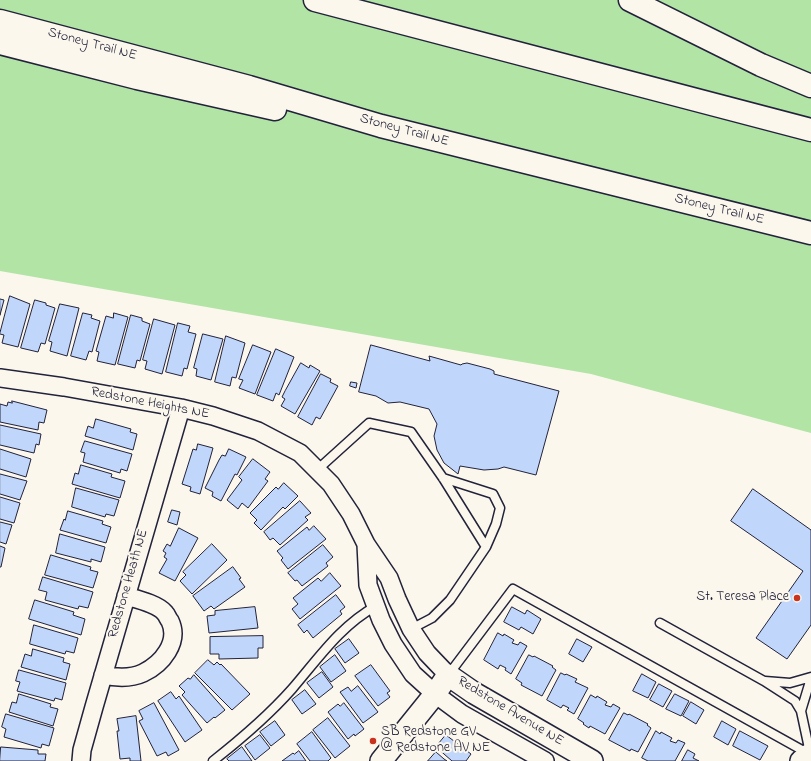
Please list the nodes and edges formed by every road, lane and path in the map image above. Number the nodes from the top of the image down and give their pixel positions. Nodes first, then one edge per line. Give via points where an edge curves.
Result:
1 (315, 0) edge
2 (630, 0) edge
3 (0, 20) edge
4 (0, 43) edge
5 (811, 86) edge
6 (381, 126) junction
7 (811, 130) edge
8 (811, 233) edge
9 (0, 378) edge
10 (181, 408) junction
11 (317, 470) junction
12 (443, 478) junction
13 (366, 544) junction
14 (486, 547) junction
15 (126, 596) junction
16 (376, 606) junction
17 (660, 623) dead end
18 (411, 628) junction
19 (104, 675) junction
20 (448, 675) junction
21 (811, 678) edge
22 (764, 681) junction
23 (435, 694) junction
24 (801, 711) junction
25 (809, 757) edge
26 (81, 761) edge
27 (213, 761) edge
28 (381, 761) edge
29 (545, 761) edge
30 (592, 761) edge

1 - 7 highway
2 - 5 highway via 761,65
3 - 6 highway, Stoney Trail NE via 249,87
4 - 6 highway via 137,78 309,117
6 - 8 highway, Stoney Trail NE
9 - 10 street, Redstone Heights NE
10 - 11 street, Redstone Heights NE via 258,431 300,453
10 - 15 street, Redstone Heath NE
11 - 12 lane via 369,423 411,432
11 - 13 street, Redstone Heights NE via 331,484 351,514
12 - 14 lane
12 - 14 lane via 493,494 500,508
13 - 16 street, Redstone Heights NE via 368,584
13 - 18 street, Redstone Heights NE via 390,578
14 - 18 lane via 450,600 432,618
15 - 19 street, Redstone Heath NE
15 - 19 street via 146,602 166,613 173,629 171,645 160,662 142,674 122,678
16 - 23 street, Redstone Heights NE via 393,644 413,674
16 - 27 lane via 338,634 270,712
17 - 22 lane
18 - 20 street, Redstone Heights NE via 427,653
19 - 26 street, Redstone Heath NE
20 - 23 street
20 - 25 lane via 513,588
20 - 30 street, Redstone Avenue NE via 474,693
21 - 22 lane via 790,683
21 - 24 lane
22 - 24 lane via 795,701
23 - 28 street
23 - 29 street, Redstone Avenue NE via 526,754
24 - 25 lane

